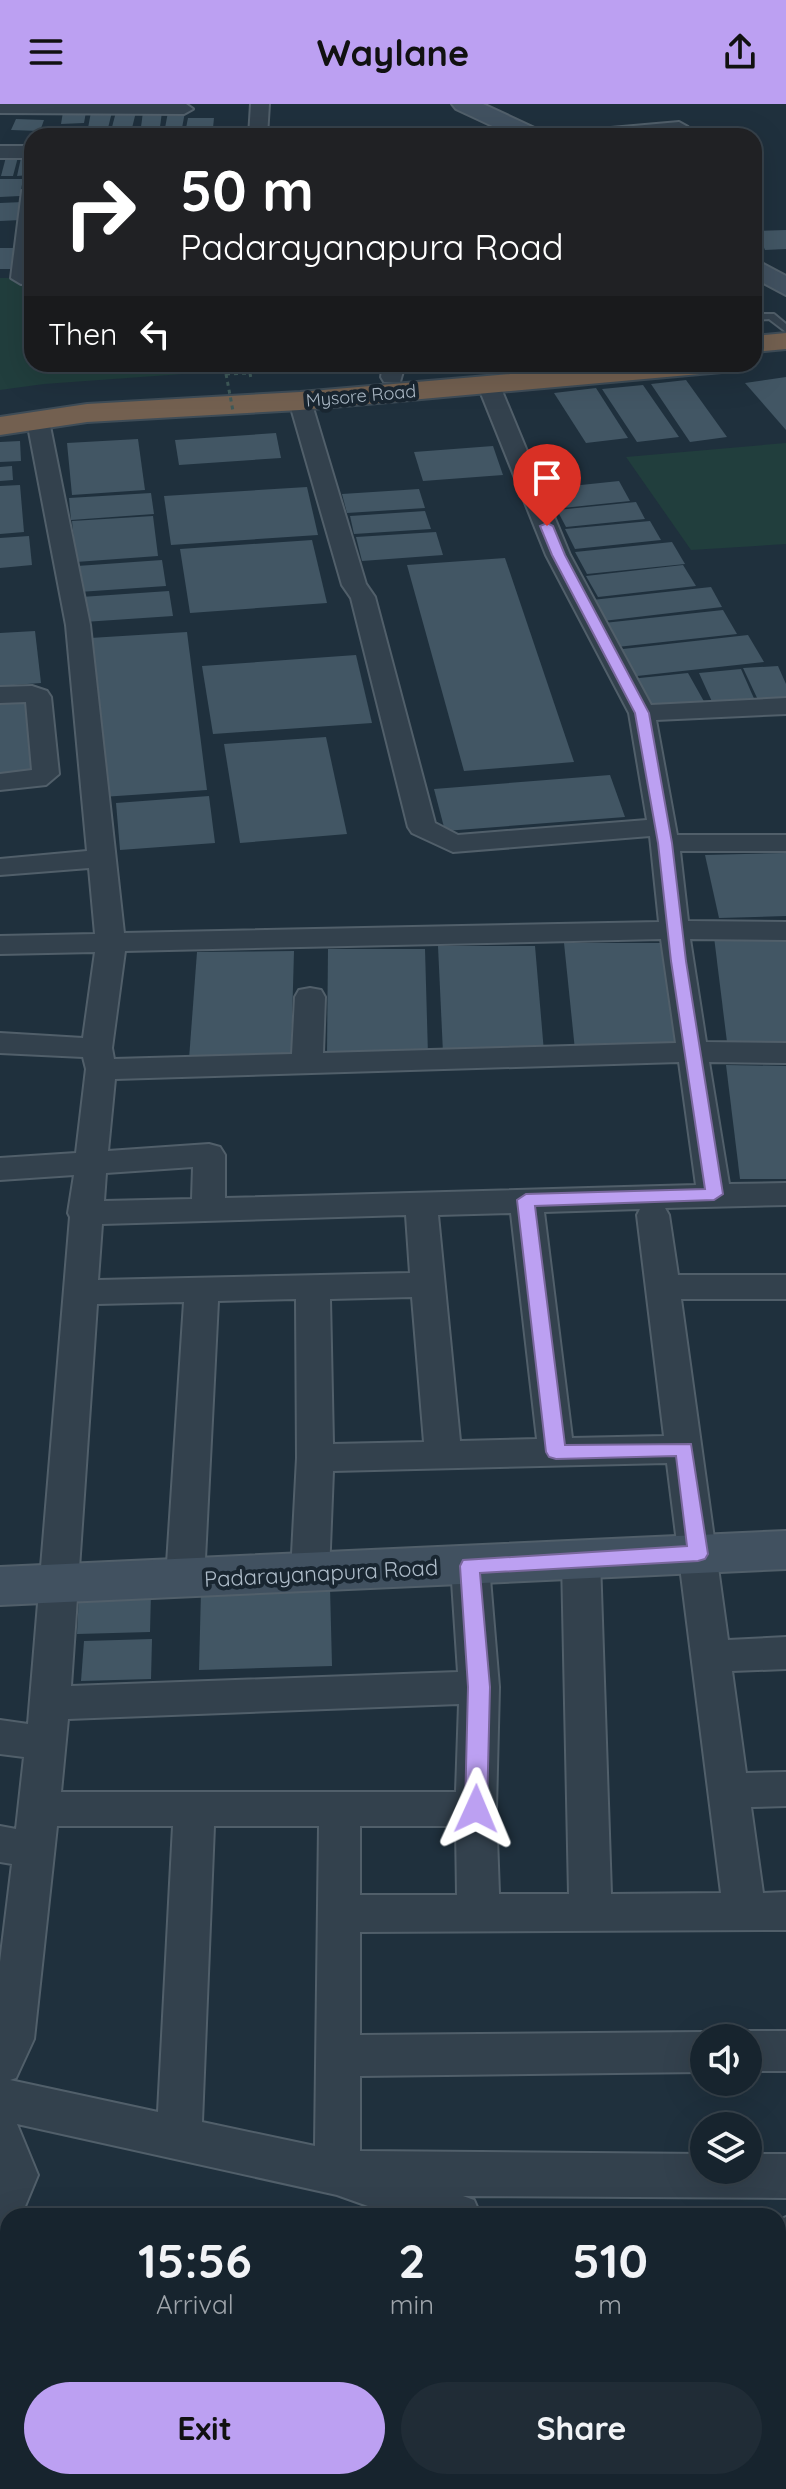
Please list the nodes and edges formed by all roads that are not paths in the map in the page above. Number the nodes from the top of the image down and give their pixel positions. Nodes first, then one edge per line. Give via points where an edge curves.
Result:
1 (260, 104) edge
2 (464, 104) edge
3 (0, 108) edge
4 (184, 109) dead end
5 (60, 111) edge
6 (679, 127) dead end
7 (258, 128) edge
8 (516, 128) edge
9 (669, 128) edge
10 (0, 152) edge
11 (24, 152) edge
12 (0, 245) edge
13 (24, 245) edge
14 (24, 264) edge
15 (762, 272) edge
16 (21, 278) dead end
17 (786, 287) edge
18 (762, 317) edge
19 (786, 329) edge
20 (786, 341) edge
21 (762, 343) edge
22 (786, 358) edge
23 (762, 360) edge
24 (370, 372) edge
25 (637, 372) edge
26 (489, 386) junction
27 (300, 401) junction
28 (0, 408) edge
29 (38, 421) junction
30 (0, 426) edge
31 (0, 695) edge
32 (786, 706) edge
33 (87, 713) junction
34 (642, 713) junction
35 (41, 716) junction
36 (92, 762) junction
37 (45, 765) junction
38 (0, 782) edge
39 (664, 835) junction
40 (786, 843) edge
41 (102, 858) junction
42 (0, 867) edge
43 (674, 930) junction
44 (786, 931) edge
45 (111, 944) junction
46 (0, 945) edge
47 (310, 997) dead end
48 (0, 1043) edge
49 (691, 1052) junction
50 (786, 1053) edge
51 (99, 1059) junction
52 (307, 1063) junction
53 (90, 1160) junction
54 (0, 1169) edge
55 (714, 1194) junction
56 (786, 1194) edge
57 (526, 1200) junction
58 (421, 1204) junction
59 (208, 1210) junction
60 (84, 1213) junction
61 (653, 1215) dead end
62 (428, 1285) junction
63 (313, 1287) junction
64 (663, 1287) junction
65 (786, 1288) edge
66 (202, 1289) junction
67 (81, 1292) junction
68 (684, 1449) junction
69 (556, 1452) junction
70 (443, 1455) junction
71 (315, 1458) junction
72 (786, 1550) edge
73 (698, 1554) junction
74 (581, 1560) junction
75 (470, 1566) junction
76 (310, 1573) junction
77 (185, 1579) junction
78 (60, 1585) junction
79 (0, 1586) edge
80 (786, 1653) edge
81 (711, 1656) junction
82 (479, 1687) junction
83 (50, 1703) junction
84 (0, 1737) edge
85 (46, 1743) junction
86 (786, 1789) edge
87 (729, 1791) junction
88 (39, 1809) junction
89 (194, 1809) junction
90 (340, 1809) junction
91 (476, 1809) junction
92 (17, 1848) edge
93 (744, 1911) junction
94 (786, 1911) edge
95 (479, 1912) junction
96 (591, 1912) junction
97 (339, 1914) junction
98 (10, 1982) edge
99 (762, 2051) edge
100 (786, 2051) edge
101 (690, 2052) edge
102 (337, 2056) junction
103 (0, 2064) edge
104 (0, 2099) edge
105 (0, 2137) edge
106 (179, 2138) junction
107 (337, 2173) junction
108 (786, 2176) edge
109 (2, 2208) edge
110 (435, 2208) edge

1 - 7 street
2 - 8 street
3 - 5 street
4 - 5 street
6 - 9 street
10 - 11 street
12 - 13 street
14 - 16 street
15 - 17 street
18 - 19 lane via 771,316
20 - 21 highway
22 - 23 highway
24 - 28 highway, Mysore Road
25 - 26 highway, Mysore Road
26 - 27 highway, Mysore Road
26 - 34 street via 558,555
27 - 29 highway, Mysore Road via 87,413
27 - 39 street via 354,585 363,597 422,827 453,844
29 - 30 highway, Mysore Road
29 - 33 street via 78,625
31 - 35 street via 32,694 40,701
32 - 34 street
33 - 35 street
33 - 36 street
34 - 39 street
35 - 37 street
36 - 37 street
36 - 41 street
37 - 38 street via 43,777
39 - 40 street
39 - 43 street
41 - 42 street
41 - 45 street
43 - 44 street
43 - 45 street
43 - 49 street
45 - 46 street
45 - 51 street
47 - 52 street
48 - 51 street
49 - 50 street
49 - 52 street
49 - 55 street
51 - 52 street
51 - 53 street
53 - 54 street
53 - 59 street via 209,1155
53 - 60 street
55 - 56 street
55 - 57 street
57 - 58 street
57 - 69 street
58 - 59 street
58 - 62 street
59 - 60 street
60 - 67 street
61 - 64 street
62 - 63 street
62 - 70 street
63 - 66 street
63 - 71 street
64 - 65 street
64 - 68 street
66 - 67 street
66 - 77 street
67 - 78 street
68 - 69 street
68 - 73 street
69 - 70 street
70 - 71 street
71 - 76 street
72 - 73 street, Padarayanapura Road
73 - 74 street, Padarayanapura Road
73 - 81 street
74 - 75 street, Padarayanapura Road
74 - 96 street
75 - 76 street, Padarayanapura Road
75 - 82 street
76 - 77 street, Padarayanapura Road
77 - 78 street, Padarayanapura Road
78 - 79 street, Padarayanapura Road
78 - 83 street
80 - 81 street
81 - 87 street
82 - 83 street
82 - 91 street
83 - 85 street
84 - 85 street
85 - 88 street
86 - 87 street
87 - 93 street
88 - 89 street
88 - 92 street
89 - 90 street
89 - 106 street
90 - 91 street
90 - 97 street
91 - 95 street
92 - 98 street
93 - 94 street
93 - 96 street
95 - 96 street
95 - 97 street
97 - 102 street
98 - 103 street via 12,2039
99 - 100 street
101 - 102 street
102 - 107 street
104 - 106 street
105 - 109 street via 15,2175
106 - 107 street
107 - 108 street
107 - 110 street

